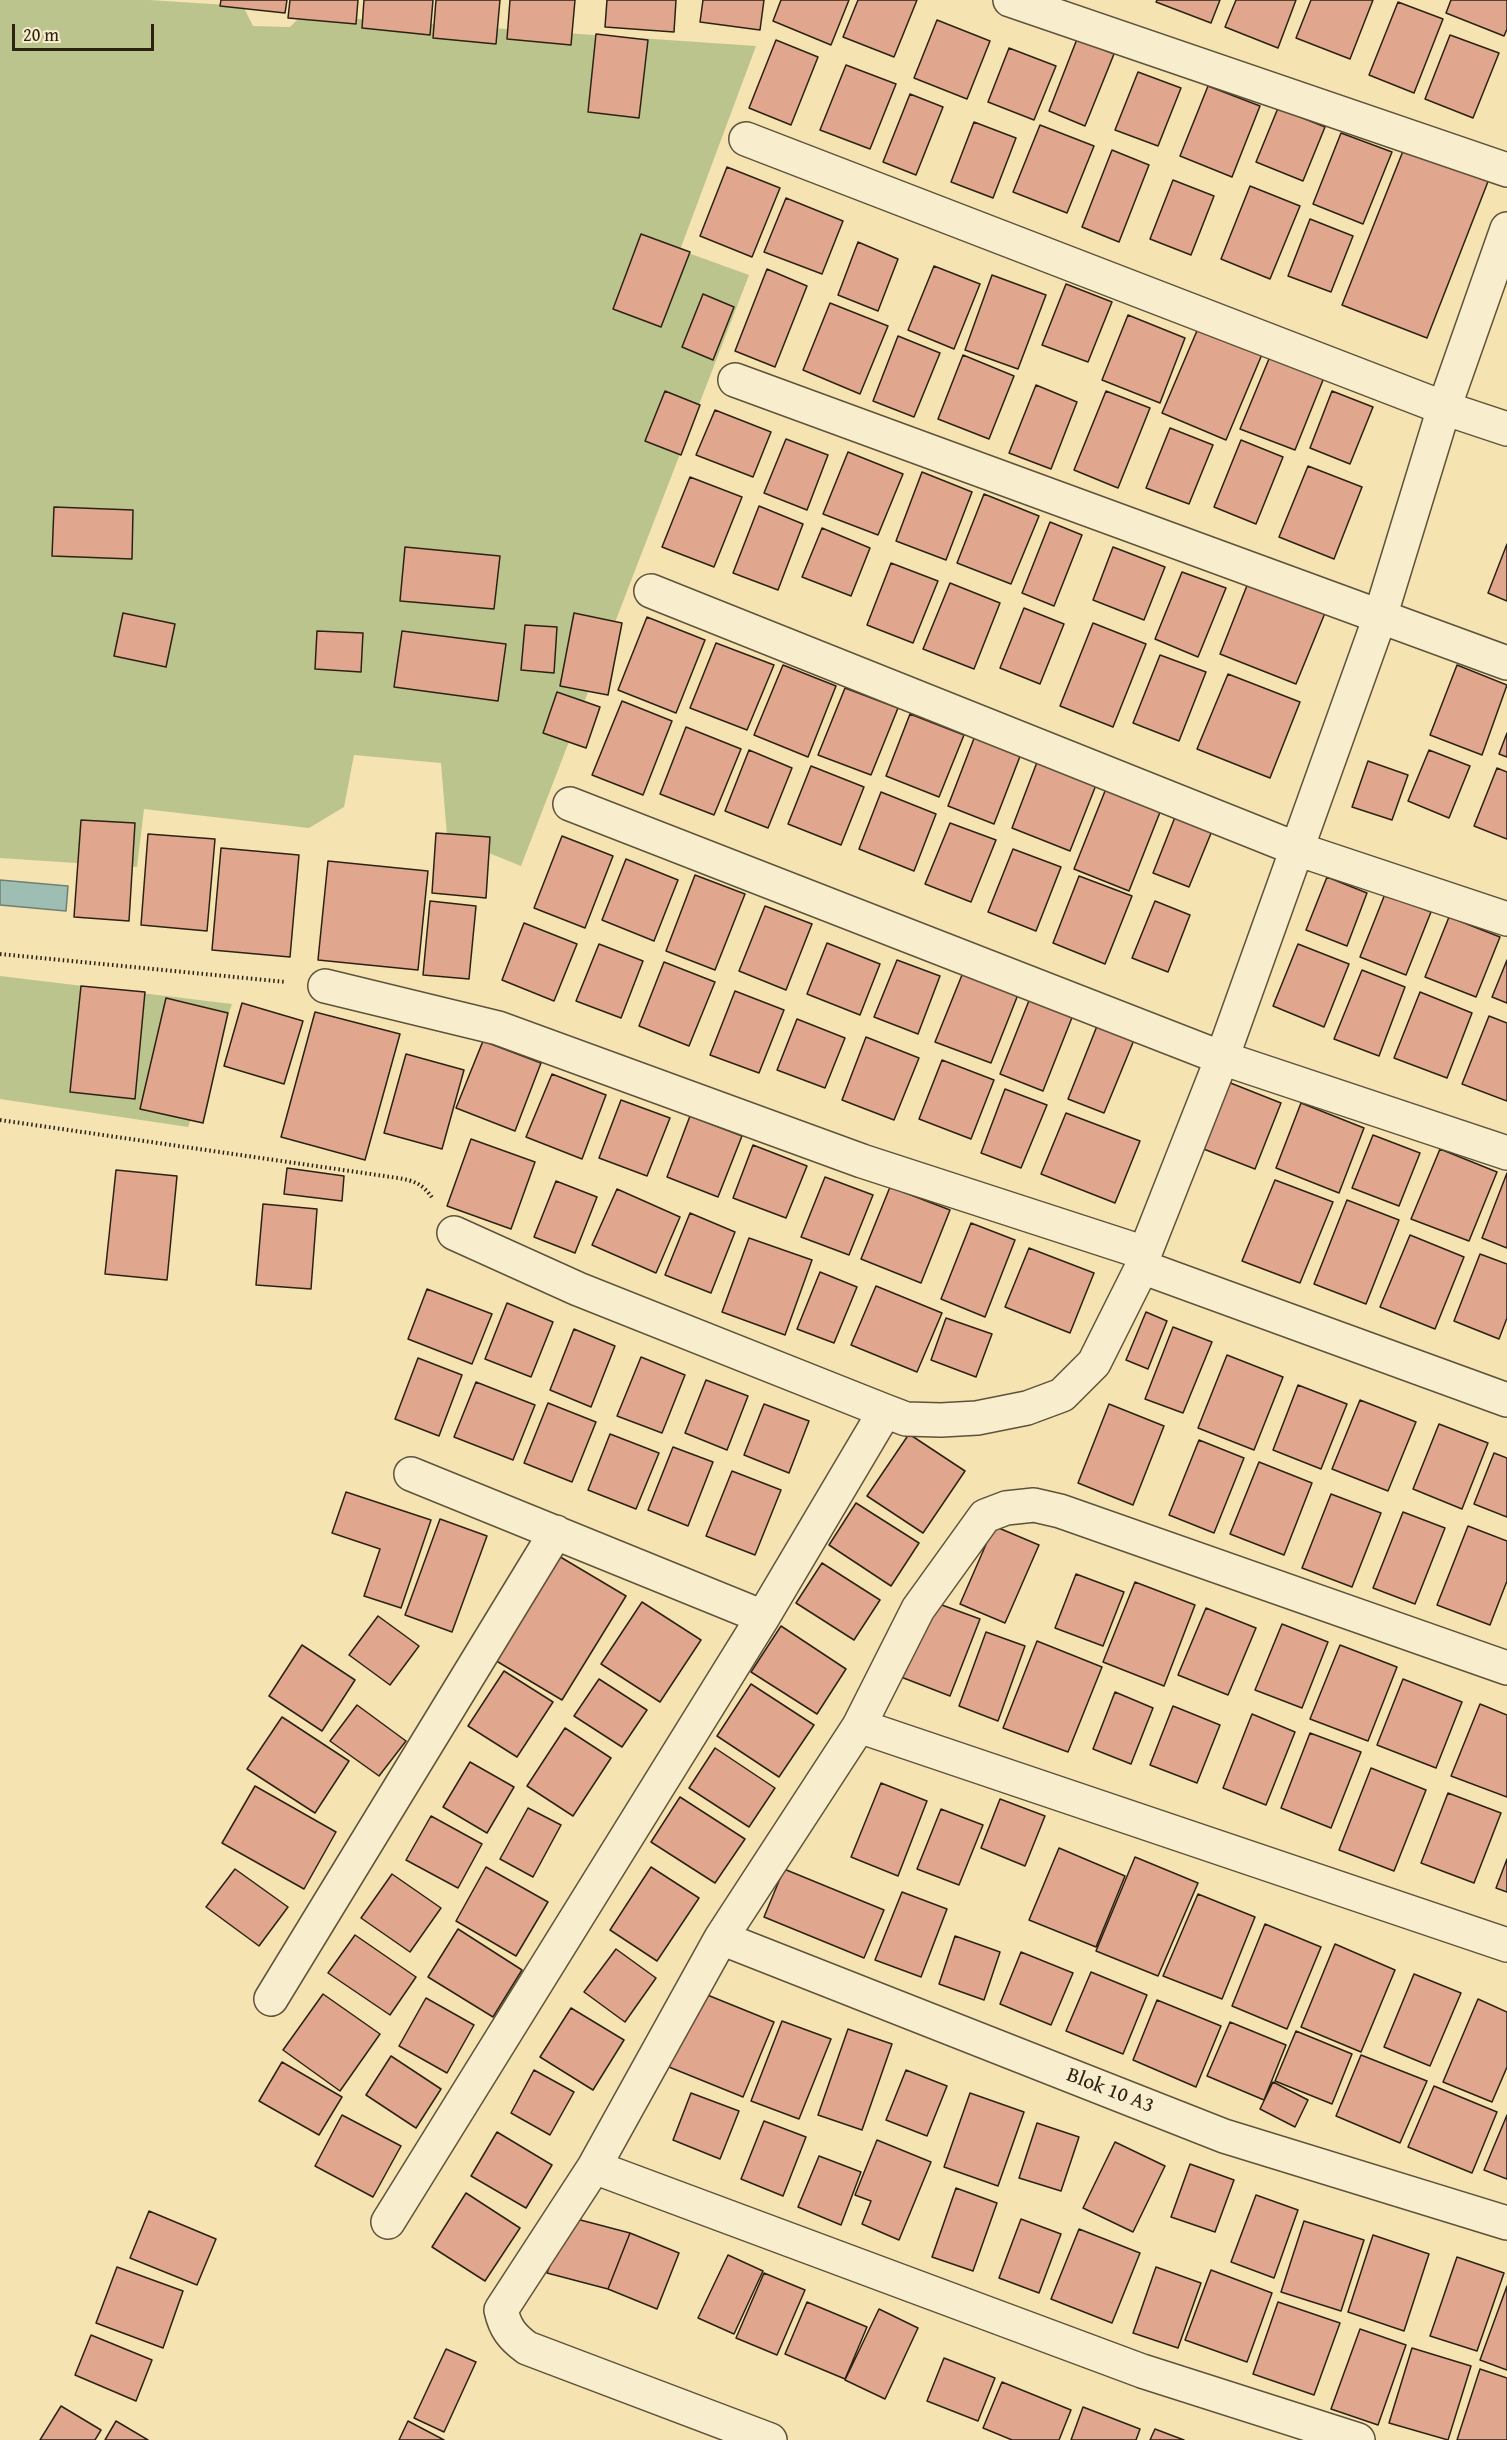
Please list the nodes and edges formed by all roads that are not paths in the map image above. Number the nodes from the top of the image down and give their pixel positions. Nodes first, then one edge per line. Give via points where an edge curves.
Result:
1 (1010, 0) edge
2 (746, 139) dead end
3 (1507, 170) edge
4 (1507, 229) edge
5 (735, 380) dead end
6 (1444, 408) junction
7 (1507, 429) edge
8 (651, 591) dead end
9 (1380, 617) junction
10 (1507, 663) edge
11 (570, 804) dead end
12 (1297, 849) junction
13 (1507, 919) edge
14 (325, 986) road end
15 (1222, 1058) junction
16 (1507, 1153) edge
17 (454, 1233) road end
18 (1144, 1260) junction
19 (1507, 1400) edge
20 (885, 1411) junction
21 (411, 1474) dead end
22 (556, 1532) junction
23 (763, 1617) junction
24 (1507, 1668) edge
25 (859, 1726) junction
26 (721, 1938) junction
27 (1507, 1945) edge
28 (271, 1999) dead end
29 (594, 2167) junction
30 (387, 2222) dead end
31 (1507, 2223) edge
32 (770, 2440) edge
33 (1358, 2440) edge

1 - 3 street
2 - 6 street
4 - 6 street
5 - 9 street
6 - 7 street
6 - 9 street
8 - 12 street
9 - 10 street
9 - 12 street
11 - 15 street
12 - 13 street
12 - 15 street
14 - 18 street via 498,1028
15 - 16 street
15 - 18 street
17 - 20 street via 578,1289
18 - 19 street
18 - 20 street via 1094,1363 1062,1395 1027,1408 977,1418 906,1419
20 - 23 street
21 - 22 street
22 - 23 street
22 - 28 street
23 - 30 street
24 - 25 street via 1034,1505 1006,1508 985,1516 918,1609
25 - 26 street
25 - 27 street
26 - 29 street
26 - 31 street, Blok 10 A3 via 1224,2136
29 - 32 street via 501,2310 504,2324 514,2339 527,2348
29 - 33 street via 1142,2371

